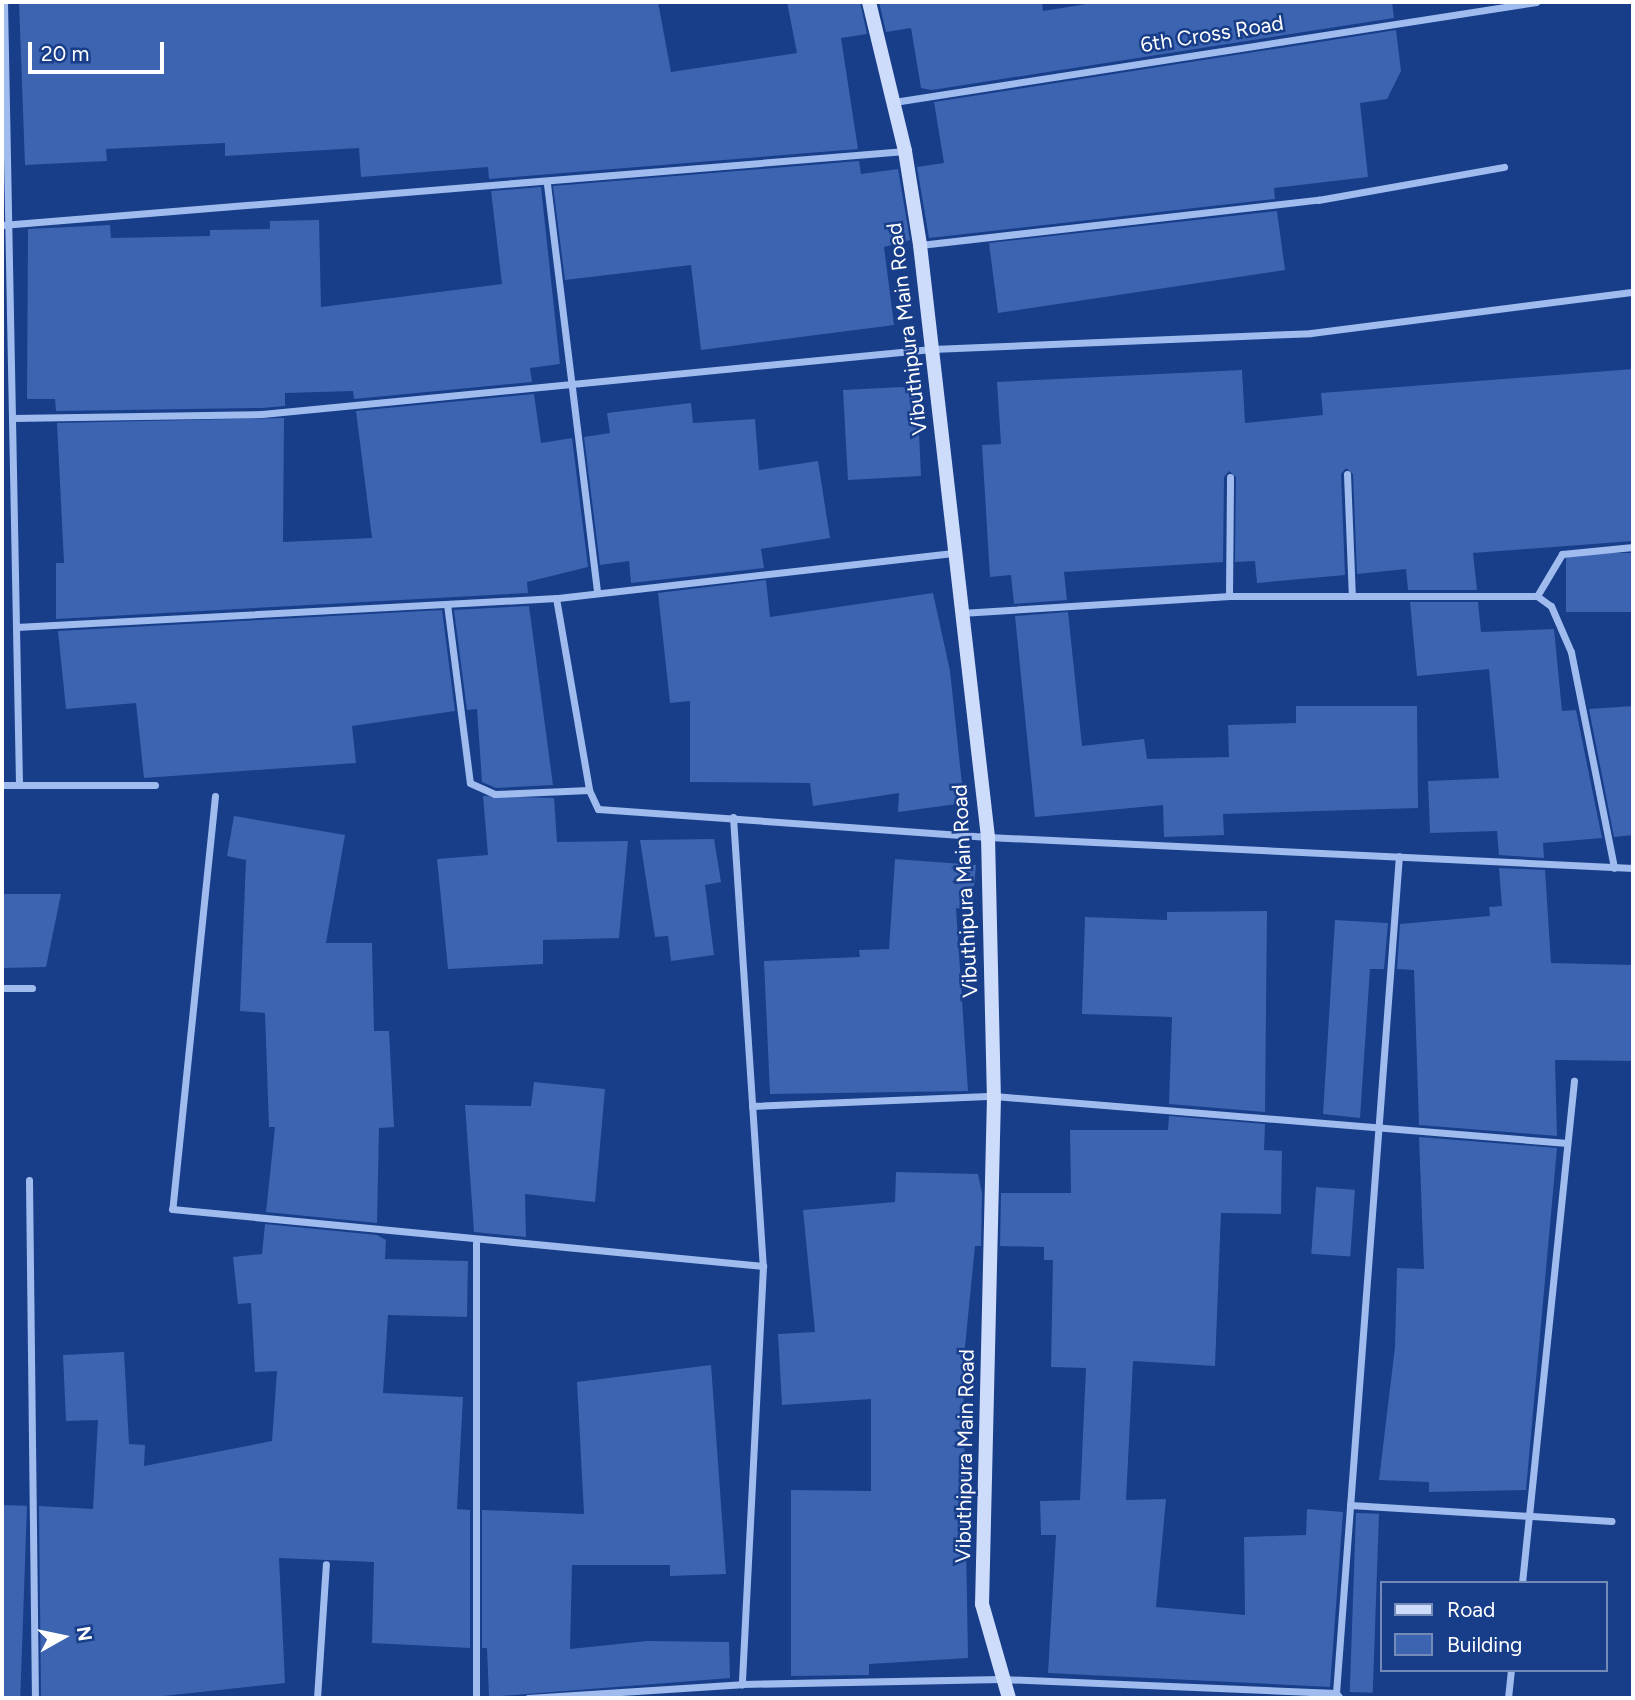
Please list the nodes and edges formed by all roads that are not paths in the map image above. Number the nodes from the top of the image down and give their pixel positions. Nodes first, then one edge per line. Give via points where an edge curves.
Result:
1 (4, 2) edge
2 (869, 2) edge
3 (1536, 2) edge
4 (894, 102) junction
5 (905, 151) junction
6 (1504, 167) dead end
7 (547, 184) junction
8 (5, 225) edge
9 (920, 245) junction
10 (1633, 292) edge
11 (932, 349) junction
12 (571, 383) junction
13 (12, 418) junction
14 (1347, 474) dead end
15 (1230, 477) dead end
16 (1633, 547) edge
17 (953, 553) junction
18 (597, 592) junction
19 (1228, 596) junction
20 (1352, 596) junction
21 (1537, 596) junction
22 (556, 598) junction
23 (447, 604) junction
24 (961, 614) junction
25 (16, 627) junction
26 (19, 784) junction
27 (2, 785) edge
28 (155, 785) dead end
29 (589, 790) junction
30 (215, 796) dead end
31 (733, 817) junction
32 (988, 837) junction
33 (1399, 856) junction
34 (1614, 868) junction
35 (1633, 868) edge
36 (2, 988) edge
37 (32, 988) dead end
38 (1574, 1081) dead end
39 (994, 1096) junction
40 (752, 1105) junction
41 (1378, 1128) junction
42 (1567, 1143) junction
43 (29, 1180) dead end
44 (476, 1243) junction
45 (763, 1266) junction
46 (1350, 1505) junction
47 (1530, 1518) junction
48 (1612, 1521) dead end
49 (326, 1564) dead end
50 (1522, 1581) edge
51 (1511, 1672) edge
52 (1001, 1679) junction
53 (742, 1684) junction
54 (1338, 1695) edge
55 (35, 1698) edge
56 (317, 1698) edge
57 (476, 1698) edge
58 (528, 1698) edge
59 (1009, 1698) edge
60 (1508, 1698) edge

1 - 8 street
2 - 4 street, Vibuthipura Main Road
3 - 4 street, 6th Cross Road
4 - 5 street, Vibuthipura Main Road
5 - 7 street
5 - 9 street, Vibuthipura Main Road
6 - 9 street via 1318,200
7 - 8 street
7 - 12 street
8 - 13 street
9 - 11 street, Vibuthipura Main Road
10 - 11 street via 1311,333
11 - 12 street
11 - 17 street, Vibuthipura Main Road
12 - 13 street via 262,414
12 - 18 street
13 - 25 street
14 - 20 street
15 - 19 street
16 - 21 street via 1562,554
17 - 18 street
17 - 24 street, Vibuthipura Main Road
18 - 22 street
19 - 20 street
19 - 24 street
20 - 21 street
21 - 34 street via 1551,606 1571,652
22 - 23 street
22 - 29 street
23 - 25 street
23 - 29 street via 470,783 495,794
24 - 32 street, Vibuthipura Main Road
25 - 26 street
26 - 27 street
26 - 28 street
29 - 31 street via 598,809
30 - 44 street via 172,1209
31 - 32 street
31 - 40 street
32 - 33 street
32 - 39 street, Vibuthipura Main Road
33 - 34 street
33 - 41 street
34 - 35 street
36 - 37 street
38 - 42 street
39 - 40 street
39 - 41 street
39 - 52 street, Vibuthipura Main Road via 982,1604
40 - 45 street
41 - 42 street
41 - 46 street
42 - 47 street
43 - 55 street
44 - 45 street
44 - 57 street
45 - 53 street
46 - 47 street
46 - 54 street
47 - 48 street
47 - 50 street
49 - 56 street
51 - 60 street
52 - 53 street
52 - 54 street
52 - 59 street, Vibuthipura Main Road
53 - 58 street

